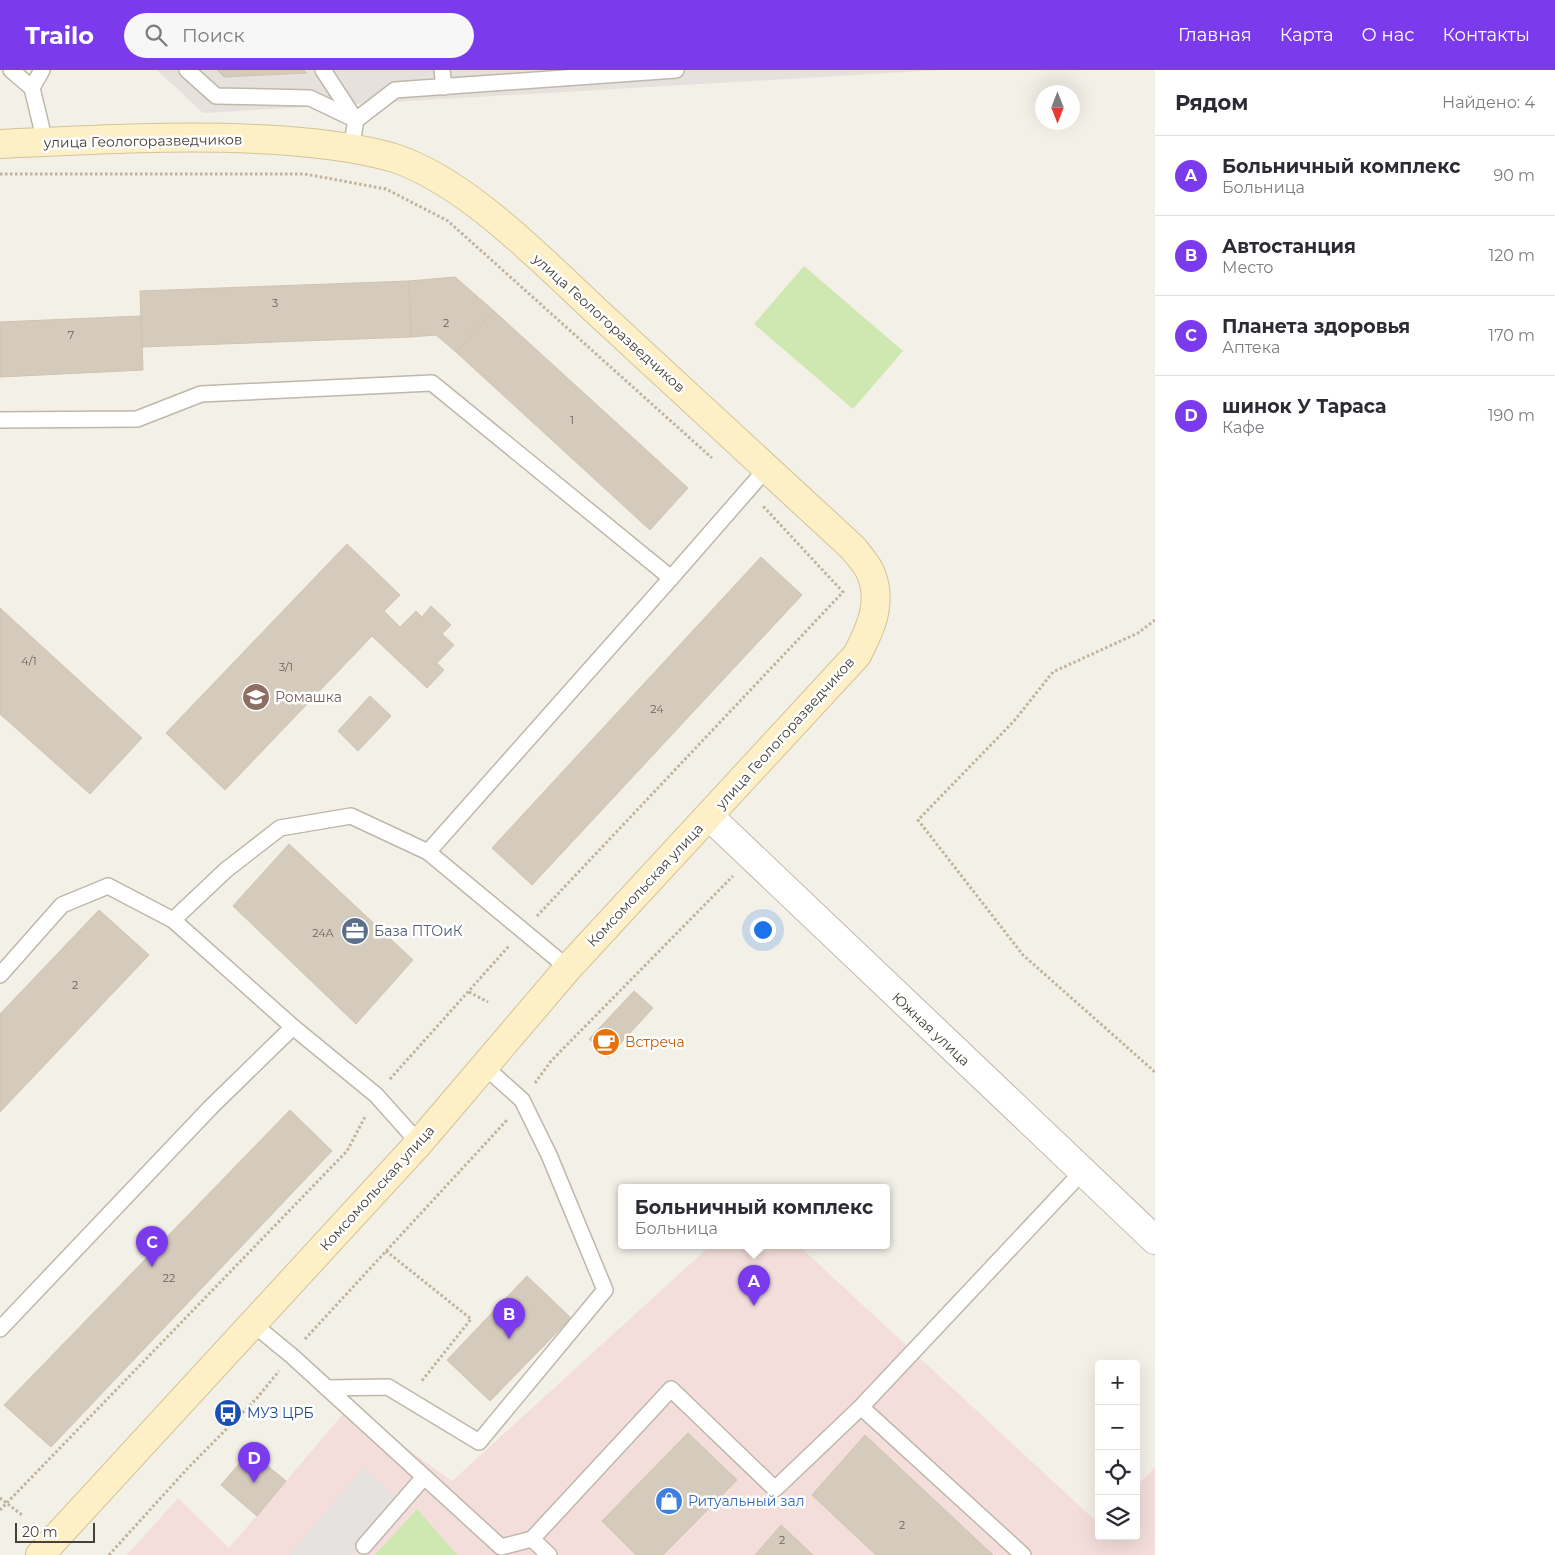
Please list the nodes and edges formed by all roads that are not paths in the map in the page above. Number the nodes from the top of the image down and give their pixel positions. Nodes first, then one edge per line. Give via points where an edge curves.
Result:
1 (11, 70) edge
2 (42, 70) edge
3 (187, 70) edge
4 (323, 70) edge
5 (442, 70) edge
6 (676, 70) edge
7 (572, 74) edge
8 (444, 87) junction
9 (32, 88) junction
10 (356, 120) junction
11 (45, 142) junction
12 (0, 144) edge
13 (351, 148) junction
14 (0, 420) edge
15 (768, 468) junction
16 (671, 578) junction
17 (709, 816) junction
18 (428, 852) junction
19 (173, 920) junction
20 (568, 968) junction
21 (0, 975) edge
22 (293, 1027) junction
23 (485, 1067) junction
24 (419, 1143) junction
25 (1082, 1172) junction
26 (1155, 1240) edge
27 (253, 1324) junction
28 (0, 1329) edge
29 (327, 1388) junction
30 (860, 1407) junction
31 (424, 1477) junction
32 (532, 1539) junction
33 (364, 1546) dead end
34 (497, 1551) edge
35 (40, 1555) edge
36 (549, 1555) edge
37 (1023, 1555) edge

1 - 9 lane
2 - 9 lane
3 - 10 lane via 216,96 310,98
4 - 10 lane
5 - 8 lane
6 - 7 lane
7 - 8 lane
8 - 10 lane via 395,90
9 - 11 lane
10 - 13 lane
11 - 12 street, улица Геологоразведчиков
11 - 13 street, улица Геологоразведчиков via 205,137 295,141
13 - 15 street, улица Геологоразведчиков via 392,158 430,174 471,200
14 - 16 lane via 137,419 201,394 432,383
15 - 16 lane
15 - 17 street, улица Геологоразведчиков via 854,548 871,574 876,602 872,627 857,655
16 - 18 lane
17 - 20 street, Комсомольская улица
17 - 25 street, Южная улица
18 - 19 lane via 351,816 280,828 226,870
18 - 20 lane
19 - 21 lane via 108,886 62,905
19 - 22 lane
20 - 23 street, Комсомольская улица
22 - 24 lane via 376,1094
22 - 28 lane via 211,1107
23 - 24 street, Комсомольская улица
23 - 29 lane via 522,1100 549,1156 604,1290 479,1442 388,1387
24 - 27 street, Комсомольская улица
25 - 26 street, Южная улица
25 - 30 lane
27 - 29 lane
27 - 35 street, Комсомольская улица
29 - 31 lane
30 - 32 lane via 775,1489 671,1389
30 - 37 lane
31 - 33 lane
31 - 34 lane
32 - 34 lane
32 - 36 lane

